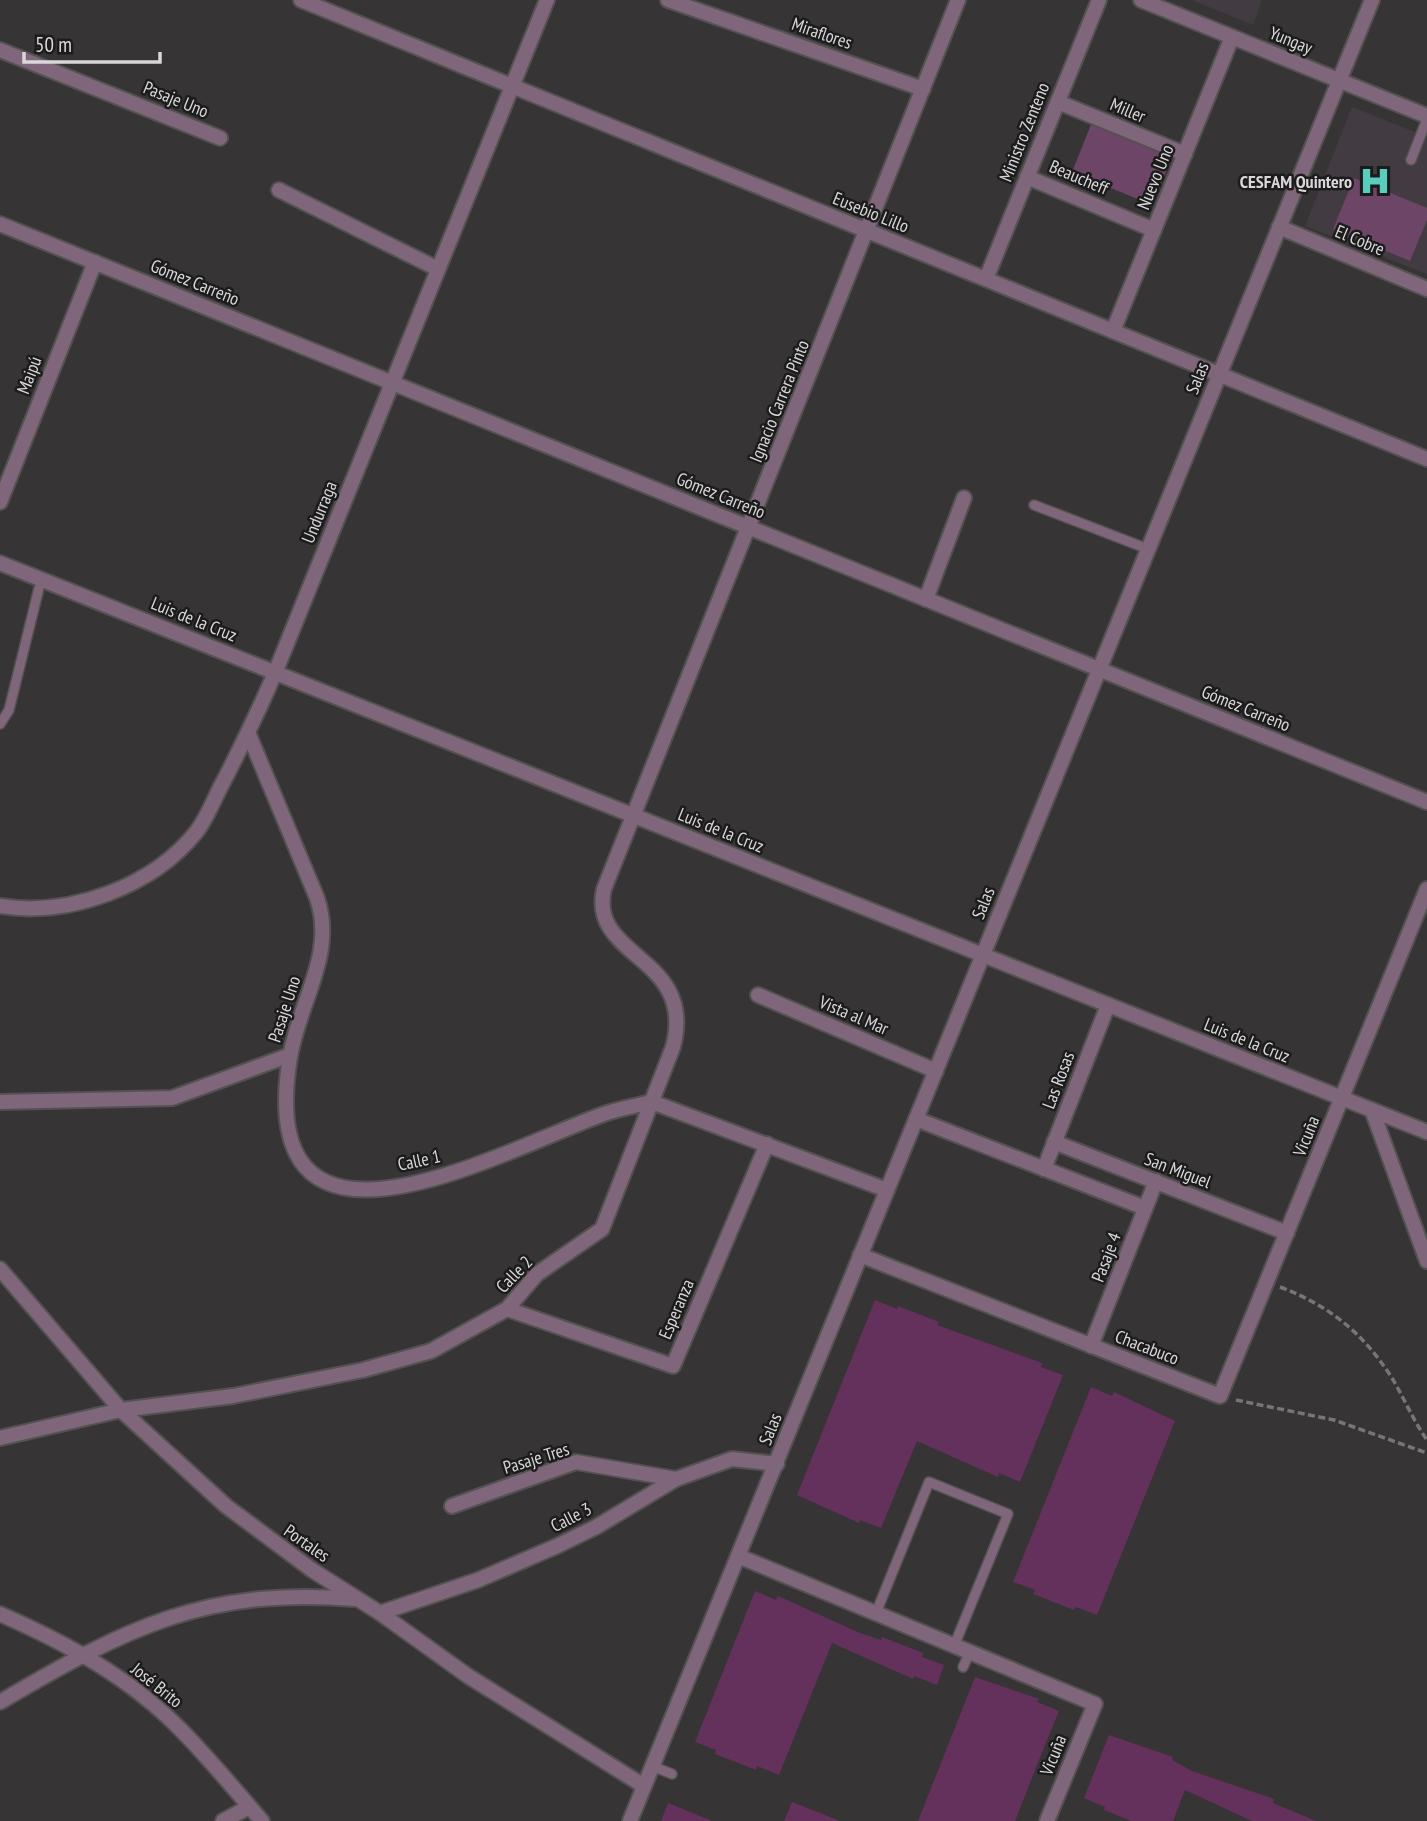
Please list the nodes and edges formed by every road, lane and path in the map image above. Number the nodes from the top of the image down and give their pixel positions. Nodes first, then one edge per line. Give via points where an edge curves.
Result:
1 (301, 0) edge
2 (547, 0) edge
3 (668, 0) edge
4 (958, 0) edge
5 (1099, 0) edge
6 (1141, 0) edge
7 (1372, 0) edge
8 (1232, 37) junction
9 (0, 50) edge
10 (1339, 80) junction
11 (512, 86) junction
12 (923, 89) junction
13 (1058, 102) junction
14 (1427, 117) edge
15 (220, 138) dead end
16 (1185, 155) junction
17 (1410, 160) dead end
18 (1027, 177) junction
19 (279, 191) dead end
20 (0, 224) edge
21 (1279, 227) junction
22 (1154, 230) junction
23 (867, 231) junction
24 (94, 262) junction
25 (438, 269) junction
26 (986, 279) junction
27 (1427, 289) edge
28 (1113, 331) junction
29 (1219, 374) junction
30 (392, 383) junction
31 (1427, 459) edge
32 (964, 498) dead end
33 (0, 502) edge
34 (1034, 505) dead end
35 (750, 528) junction
36 (1148, 549) junction
37 (0, 563) edge
38 (38, 588) dead end
39 (926, 599) junction
40 (1099, 670) junction
41 (275, 673) junction
42 (0, 724) edge
43 (249, 735) junction
44 (1427, 802) edge
45 (635, 816) junction
46 (1427, 889) edge
47 (1, 907) edge
48 (983, 955) junction
49 (758, 995) dead end
50 (1108, 1005) junction
51 (290, 1055) junction
52 (936, 1071) junction
53 (1342, 1098) junction
54 (0, 1102) edge
55 (652, 1102) junction
56 (1372, 1110) junction
57 (916, 1119) junction
58 (1427, 1132) edge
59 (1054, 1142) junction
60 (767, 1144) junction
61 (1044, 1169) junction
62 (1156, 1181) junction
63 (887, 1190) junction
64 (1145, 1208) junction
65 (1287, 1233) junction
66 (860, 1255) junction
67 (1427, 1261) edge
68 (0, 1269) edge
69 (1269, 1278) junction
70 (507, 1309) junction
71 (1091, 1346) junction
72 (1220, 1396) junction
73 (121, 1410) junction
74 (0, 1438) edge
75 (1427, 1440) edge
76 (1427, 1453) edge
77 (776, 1464) junction
78 (676, 1479) junction
79 (452, 1506) dead end
80 (738, 1556) junction
81 (357, 1599) junction
82 (380, 1613) junction
83 (876, 1613) junction
84 (0, 1614) edge
85 (954, 1646) junction
86 (970, 1652) junction
87 (82, 1654) junction
88 (963, 1667) dead end
89 (0, 1702) edge
90 (652, 1766) junction
91 (672, 1774) dead end
92 (644, 1786) junction
93 (249, 1807) junction
94 (223, 1821) edge
95 (262, 1821) edge
96 (630, 1821) edge
97 (1047, 1821) edge

1 - 11 street, Eusebio Lillo
2 - 11 street, Undurraga
3 - 12 street, Miraflores
4 - 12 street, Ignacio Carrera Pinto
5 - 13 street, Ministro Zenteno
6 - 8 street, Yungay
7 - 10 street, Salas
8 - 10 street, Yungay
8 - 16 street, Nuevo Uno
9 - 15 street, Pasaje Uno
10 - 14 street, Yungay
10 - 21 street, Salas
11 - 23 street, Eusebio Lillo
11 - 25 street, Undurraga
12 - 23 street, Ignacio Carrera Pinto
13 - 16 street, Miller
13 - 18 street, Ministro Zenteno
14 - 17 lane
16 - 22 street, Nuevo Uno
18 - 22 street, Beaucheff
18 - 26 street, Ministro Zenteno
19 - 25 street
20 - 24 street, Gómez Carreño
21 - 27 street, El Cobre
21 - 29 street, Salas
22 - 28 street, Nuevo Uno
23 - 26 street, Eusebio Lillo
23 - 35 street, Ignacio Carrera Pinto
24 - 30 street, Gómez Carreño
24 - 33 street, Maipú
25 - 30 street, Undurraga
26 - 28 street, Eusebio Lillo
28 - 29 street, Eusebio Lillo
29 - 31 street, Eusebio Lillo
29 - 36 street, Salas
30 - 35 street, Gómez Carreño
30 - 41 street, Undurraga
32 - 39 street
34 - 36 lane
35 - 39 street, Gómez Carreño
35 - 45 street, Ignacio Carrera Pinto
36 - 40 street, Salas
37 - 41 street, Luis de la Cruz
38 - 42 lane via 9,710
39 - 40 street, Gómez Carreño
40 - 44 street, Gómez Carreño
40 - 48 street, Salas
41 - 43 street, Undurraga
41 - 45 street, Luis de la Cruz
43 - 47 street, Undurraga via 198,830 149,873 68,905
43 - 51 street, Pasaje Uno via 323,921 323,950
45 - 48 street, Luis de la Cruz
45 - 55 street, Calle 2 via 604,890 602,911 610,931 658,973 674,1001 676,1036
46 - 53 street, Vicuña
48 - 50 street, Luis de la Cruz
48 - 52 street, Salas
49 - 52 street, Vista al Mar
50 - 53 street, Luis de la Cruz
50 - 59 street, Las Rosas
51 - 54 street, Pasaje Uno via 172,1098
51 - 55 street, Calle 1 via 286,1101 292,1149 317,1178 342,1189 423,1181 511,1153 602,1114
52 - 57 street, Salas
53 - 56 street, Luis de la Cruz
53 - 65 street, Vicuña
55 - 60 street
55 - 70 street, Calle 2 via 602,1229 537,1274
56 - 58 street, Luis de la Cruz
56 - 67 street
57 - 61 street
57 - 63 street, Salas
59 - 61 street, Las Rosas
59 - 62 street, San Miguel
60 - 63 street
60 - 70 street, Esperanza via 673,1366
61 - 64 street
62 - 64 street, Pasaje 4
62 - 65 street, San Miguel
63 - 66 street, Salas
64 - 71 street, Pasaje 4
65 - 69 street, Vicuña
66 - 71 street, Chacabuco
66 - 77 street, Salas
68 - 73 street, Portales
69 - 72 street, Vicuña
69 - 75 path via 1275,1285 1309,1298 1362,1335
70 - 73 street, Calle 2 via 432,1351 363,1370 233,1396
71 - 72 street, Chacabuco
72 - 76 path via 1334,1420
73 - 74 street, Calle 2
73 - 81 street, Portales via 226,1506
77 - 78 street, Calle 3 via 732,1459
77 - 80 street, Salas
78 - 79 street, Pasaje Tres via 576,1462
78 - 82 street, Calle 3 via 547,1550 478,1580
80 - 83 street
80 - 90 street, Salas
81 - 82 street, Portales
81 - 87 street via 265,1598 205,1607 143,1625
82 - 92 street, Portales via 468,1676
83 - 85 street
83 - 85 lane via 929,1482 1008,1514
84 - 87 street, José Brito
85 - 86 street
86 - 88 lane
86 - 97 street, Vicuña via 1095,1704
87 - 89 street
87 - 93 street, José Brito via 165,1715
90 - 91 lane
90 - 92 street, Salas
92 - 96 street, Salas
93 - 94 street
93 - 95 street, José Brito

